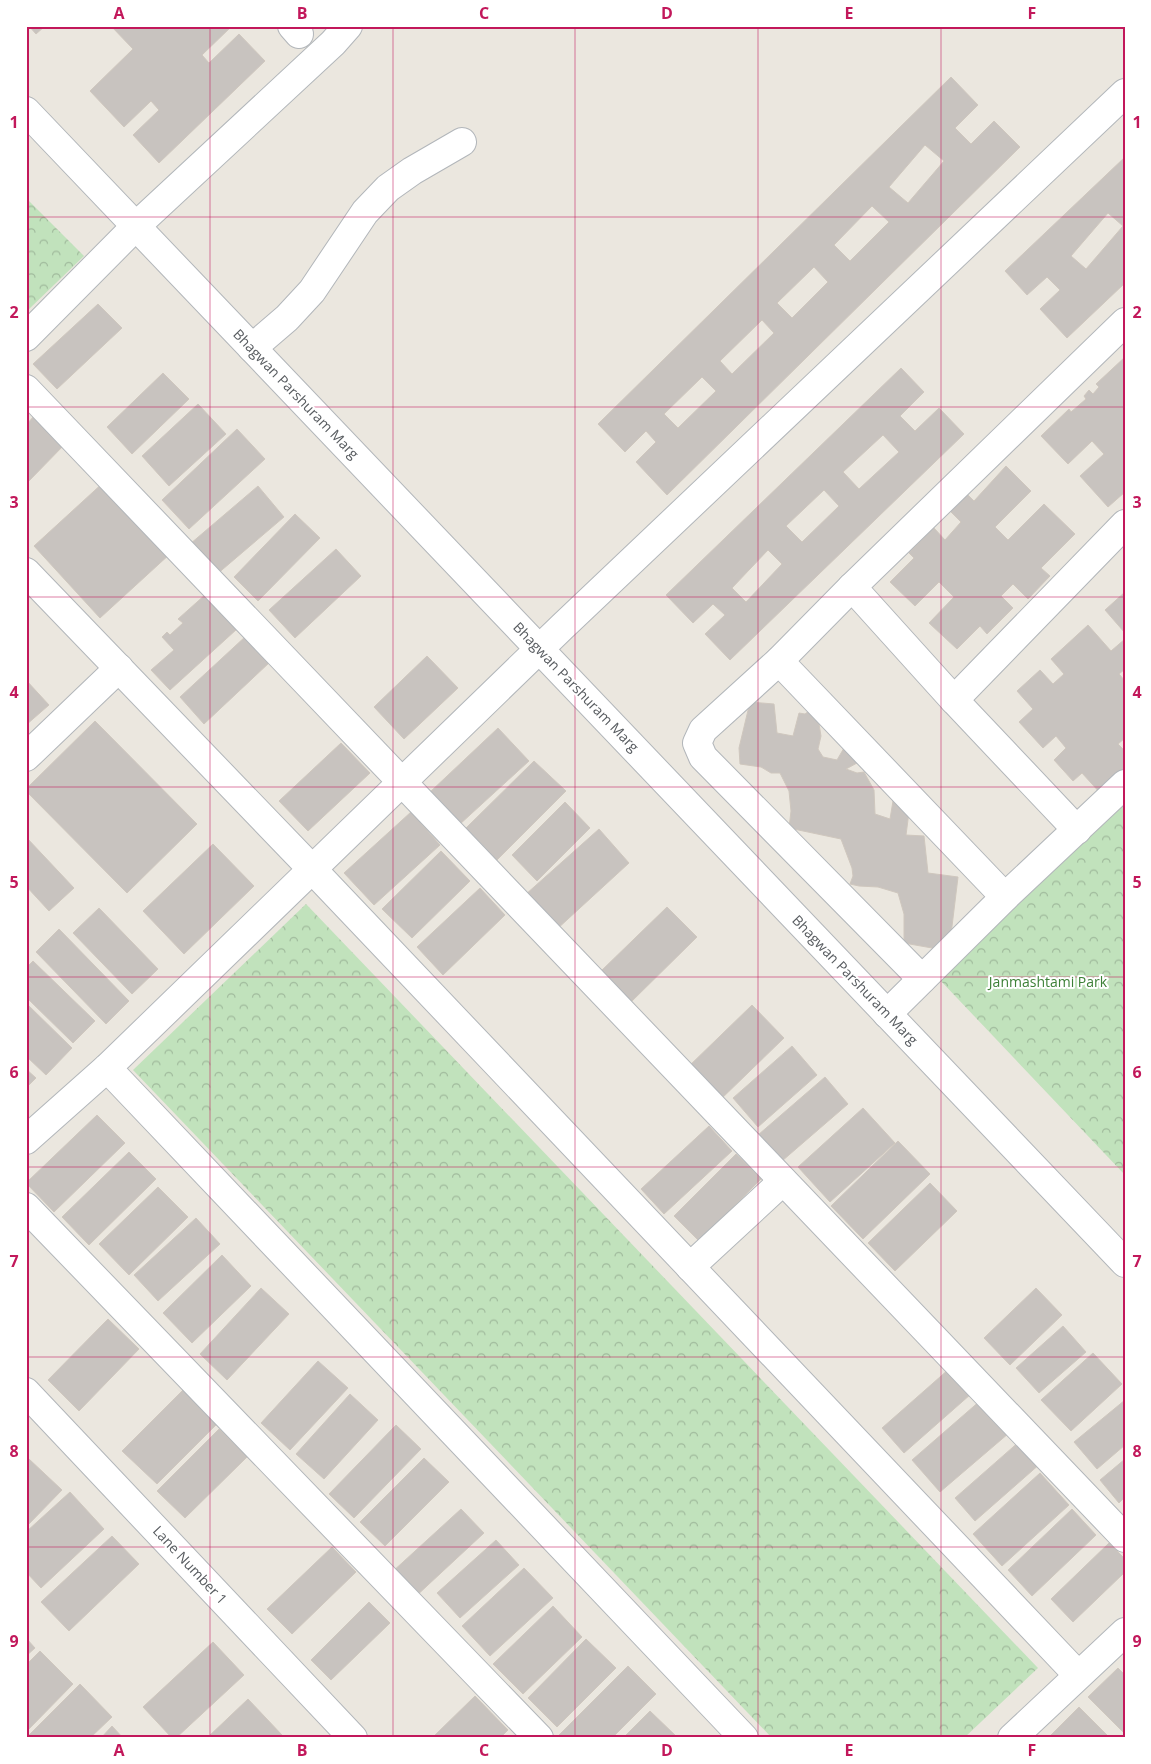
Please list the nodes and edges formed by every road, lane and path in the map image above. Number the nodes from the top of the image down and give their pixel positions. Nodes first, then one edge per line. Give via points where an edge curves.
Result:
1 (348, 26) edge
2 (1125, 93) edge
3 (26, 111) edge
4 (462, 142) dead end
5 (136, 226) junction
6 (1125, 322) edge
7 (26, 337) edge
8 (252, 348) junction
9 (26, 389) edge
10 (1125, 524) edge
11 (26, 572) edge
12 (852, 587) junction
13 (539, 649) junction
14 (779, 661) junction
15 (119, 668) junction
16 (954, 700) junction
17 (26, 757) edge
18 (401, 782) junction
19 (1125, 784) edge
20 (1077, 830) junction
21 (312, 868) junction
22 (1005, 897) junction
23 (922, 979) junction
24 (887, 1014) junction
25 (107, 1068) junction
26 (26, 1140) edge
27 (783, 1181) junction
28 (26, 1207) edge
29 (1125, 1263) edge
30 (690, 1267) junction
31 (26, 1392) edge
32 (1125, 1538) edge
33 (1125, 1632) edge
34 (1078, 1676) junction
35 (353, 1738) edge
36 (539, 1738) edge
37 (744, 1738) edge
38 (1012, 1738) edge

1 - 5 street
2 - 13 street
3 - 5 street, Bhagwan Parshuram Marg
4 - 8 street via 388,188 365,212 312,291
5 - 7 street
5 - 8 street, Bhagwan Parshuram Marg
6 - 12 street
8 - 13 street, Bhagwan Parshuram Marg
9 - 18 street
10 - 16 street
11 - 15 street
12 - 14 street
12 - 16 street
13 - 18 street
13 - 24 street, Bhagwan Parshuram Marg
14 - 22 street
14 - 23 street via 703,730 696,743 703,757
15 - 17 street
15 - 21 street
16 - 20 street
18 - 21 street
18 - 27 street
19 - 20 street
20 - 22 street
21 - 25 street
21 - 30 street
22 - 23 street
23 - 24 street
24 - 29 street, Bhagwan Parshuram Marg
25 - 26 street
25 - 37 street
27 - 30 street
27 - 32 street
28 - 36 street
30 - 34 street
31 - 35 street, Lane Number 1
33 - 34 street
34 - 38 street

